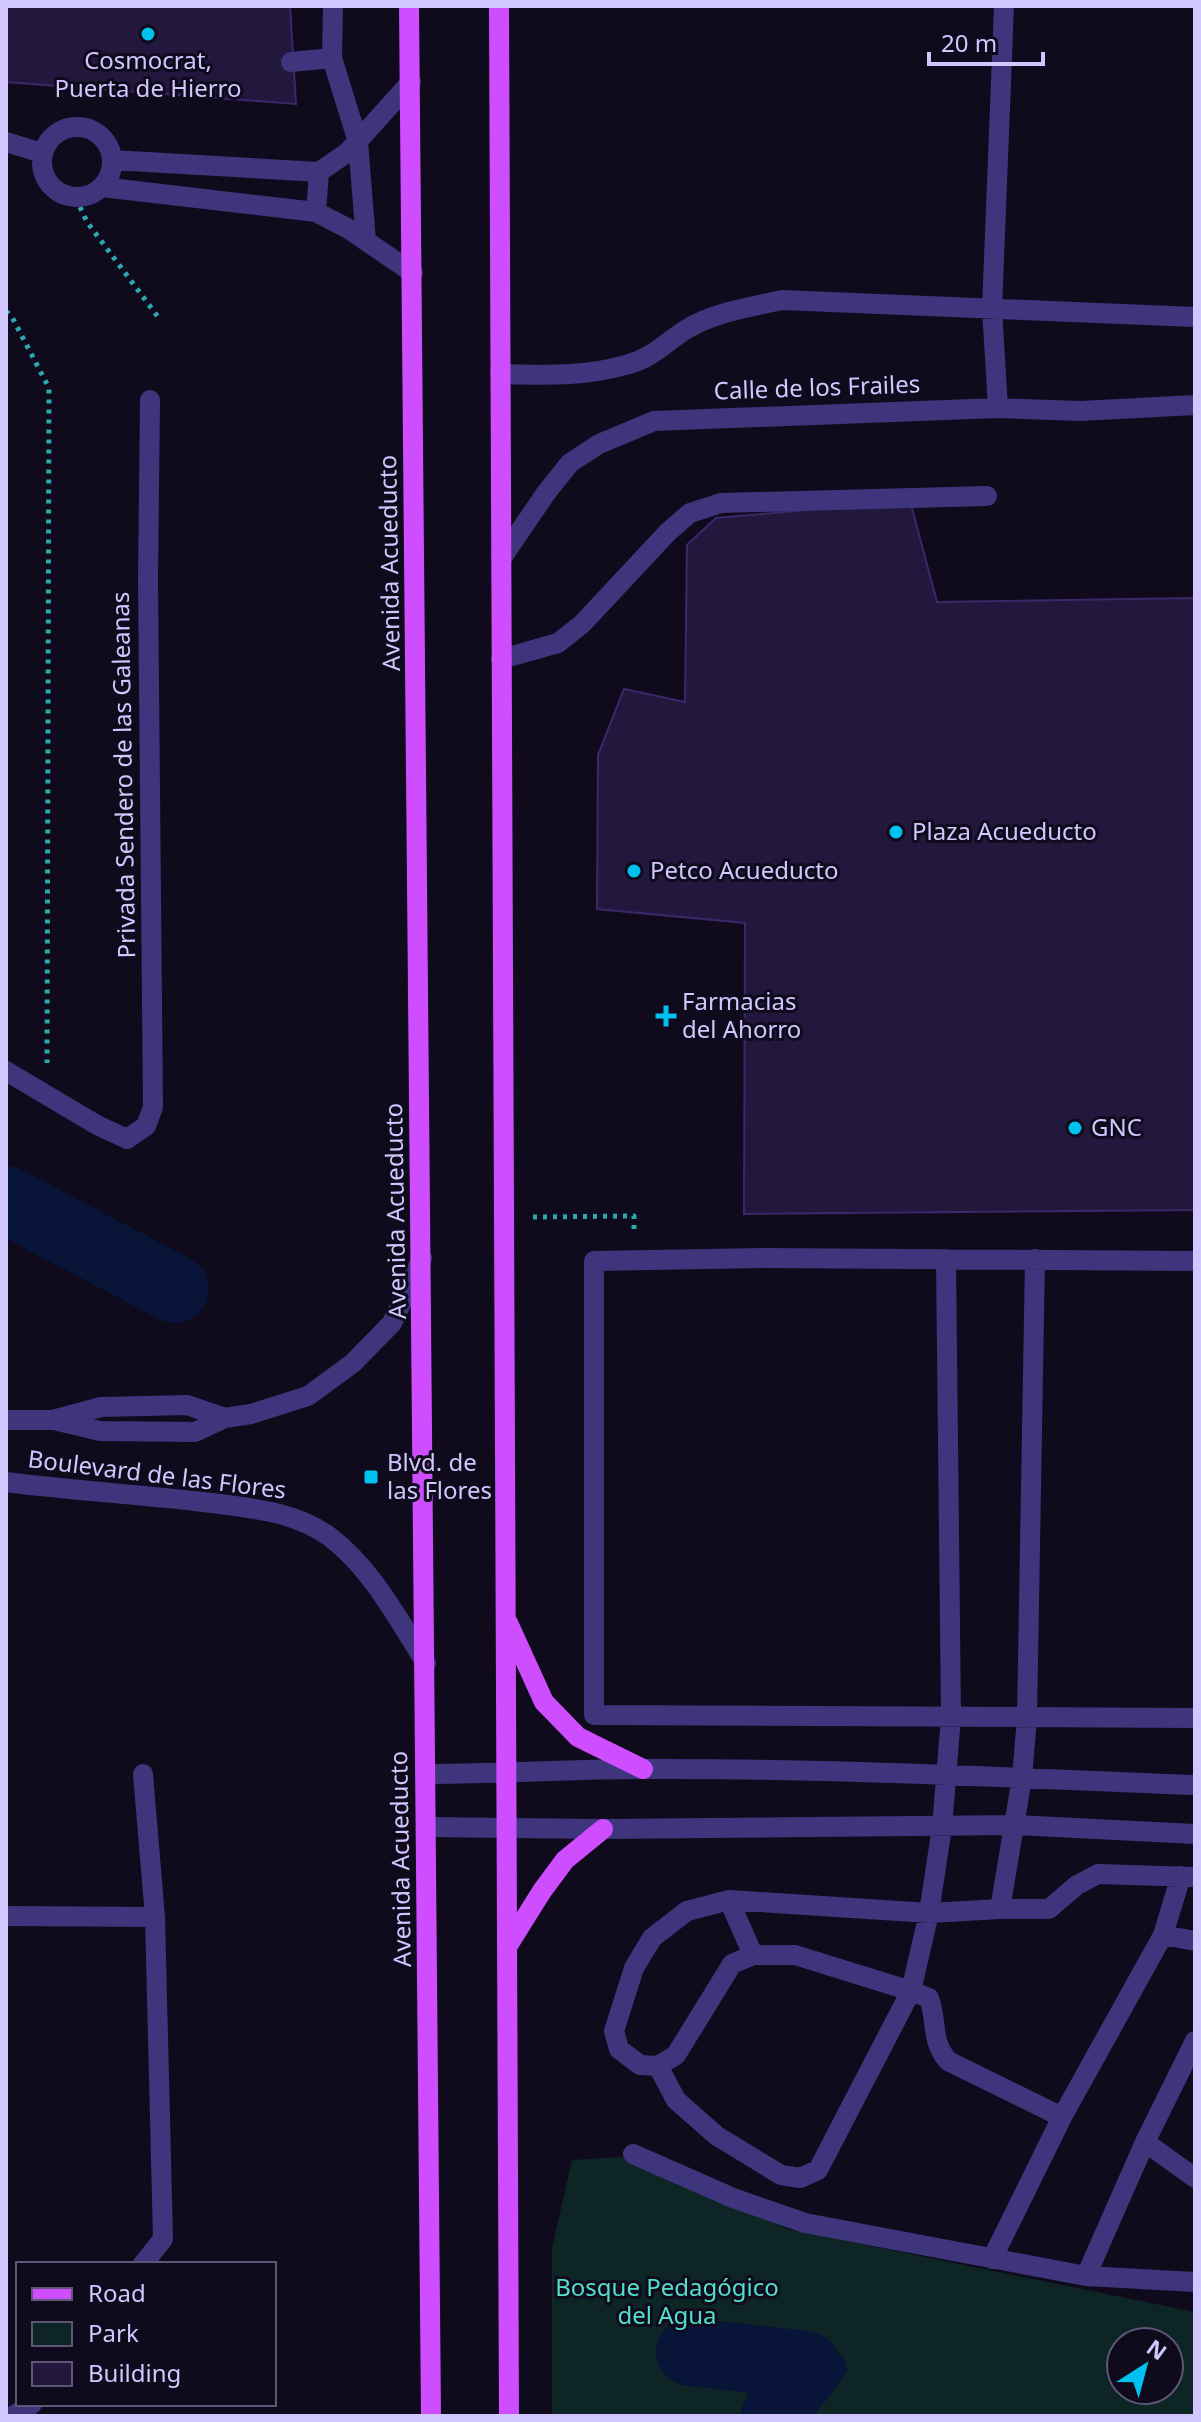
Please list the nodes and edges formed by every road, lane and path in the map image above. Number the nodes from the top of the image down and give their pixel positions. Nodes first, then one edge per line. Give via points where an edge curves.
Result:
1 (333, 6) edge
2 (409, 6) edge
3 (499, 6) edge
4 (1004, 6) edge
5 (332, 58) junction
6 (291, 62) dead end
7 (411, 82) junction
8 (6, 142) edge
9 (358, 142) junction
10 (42, 153) junction
11 (112, 160) junction
12 (319, 172) junction
13 (102, 187) junction
14 (76, 198) junction
15 (316, 212) junction
16 (366, 241) junction
17 (413, 273) junction
18 (992, 309) junction
19 (6, 311) edge
20 (158, 317) dead end
21 (1195, 317) edge
22 (500, 374) junction
23 (150, 400) dead end
24 (1195, 405) edge
25 (998, 408) junction
26 (987, 496) dead end
27 (501, 559) junction
28 (501, 659) junction
29 (6, 1071) edge
30 (47, 1096) junction
31 (504, 1217) junction
32 (422, 1258) junction
33 (946, 1259) junction
34 (1035, 1259) junction
35 (635, 1260) junction
36 (1195, 1261) edge
37 (6, 1420) edge
38 (6, 1482) edge
39 (505, 1616) junction
40 (426, 1663) junction
41 (951, 1717) junction
42 (1027, 1718) junction
43 (1195, 1718) edge
44 (643, 1769) junction
45 (143, 1774) dead end
46 (425, 1774) junction
47 (505, 1774) junction
48 (948, 1775) junction
49 (1022, 1778) junction
50 (1195, 1785) edge
51 (1014, 1825) junction
52 (426, 1827) junction
53 (942, 1827) junction
54 (505, 1829) junction
55 (603, 1829) junction
56 (1195, 1834) edge
57 (1188, 1876) edge
58 (729, 1900) junction
59 (1000, 1909) junction
60 (929, 1913) junction
61 (6, 1916) edge
62 (155, 1917) junction
63 (1163, 1935) junction
64 (1195, 1941) edge
65 (507, 1947) junction
66 (753, 1955) junction
67 (911, 1991) junction
68 (1195, 2041) edge
69 (658, 2066) junction
70 (1062, 2117) junction
71 (1145, 2142) junction
72 (633, 2154) dead end
73 (1195, 2178) edge
74 (992, 2259) junction
75 (145, 2262) edge
76 (1086, 2276) junction
77 (1195, 2282) edge
78 (431, 2416) edge
79 (509, 2416) edge

1 - 5 street
2 - 7 main road, Avenida Acueducto
3 - 22 main road
4 - 18 street
5 - 6 street
5 - 9 street
7 - 9 street
7 - 17 main road, Avenida Acueducto
8 - 10 street
9 - 12 street
9 - 16 street
10 - 11 street via 56,132 80,126 103,137
10 - 14 street via 41,166 53,189
11 - 12 street
11 - 13 street
12 - 15 street
13 - 14 street
13 - 15 street
14 - 20 path via 87,222
15 - 16 street
16 - 17 street
17 - 32 main road, Avenida Acueducto
18 - 21 street
18 - 22 street via 782,300 734,310 688,329 631,364 578,375
18 - 25 street
19 - 30 path via 49,388
22 - 27 main road
23 - 30 street, Privada Sendero de las Galeanas via 153,1107 146,1126 127,1139
24 - 25 street, Calle de los Frailes via 1080,411
25 - 27 street, Calle de los Frailes via 654,421 599,444 570,463
26 - 28 street via 721,503 690,513 558,643
27 - 28 main road
28 - 31 main road
29 - 30 street
31 - 35 path via 634,1216
31 - 39 main road
32 - 37 street, Boulevard de las Flores via 392,1323 353,1363 308,1396 225,1418 195,1432 100,1431 53,1420
32 - 40 main road, Avenida Acueducto
33 - 34 street
33 - 35 street
33 - 41 street
34 - 36 street
34 - 42 street
35 - 41 street via 594,1261 594,1715
38 - 40 street, Boulevard de las Flores via 249,1508 300,1520 356,1561
39 - 44 main road via 544,1702 578,1737
39 - 47 main road
40 - 46 main road, Avenida Acueducto
41 - 42 street
41 - 48 street
42 - 43 street
42 - 49 street
44 - 47 street
44 - 48 street
45 - 62 street
46 - 47 street
46 - 52 main road, Avenida Acueducto
47 - 54 main road
48 - 49 street
48 - 53 street
49 - 50 street
49 - 51 street
51 - 53 street
51 - 56 street
51 - 59 street
52 - 54 street
52 - 78 main road, Avenida Acueducto
53 - 55 street
53 - 60 street
54 - 55 street
54 - 65 main road
55 - 65 main road via 565,1860
57 - 59 street via 1098,1874 1049,1909
57 - 63 street
58 - 60 street
58 - 66 street
58 - 69 street via 687,1911 652,1938 634,1968 614,2031 619,2049 640,2065
59 - 60 street
60 - 67 street
61 - 62 street
62 - 75 street via 163,2239
63 - 64 street
63 - 70 street
65 - 79 main road
66 - 67 street via 795,1955
66 - 69 street via 732,1964 676,2055
67 - 69 street via 818,2170 800,2178 781,2175 717,2136 676,2100
67 - 70 street via 929,1998 936,2047 948,2061
68 - 71 street
70 - 74 street
71 - 73 street
71 - 76 street
72 - 74 street via 805,2223
74 - 76 street
76 - 77 street

